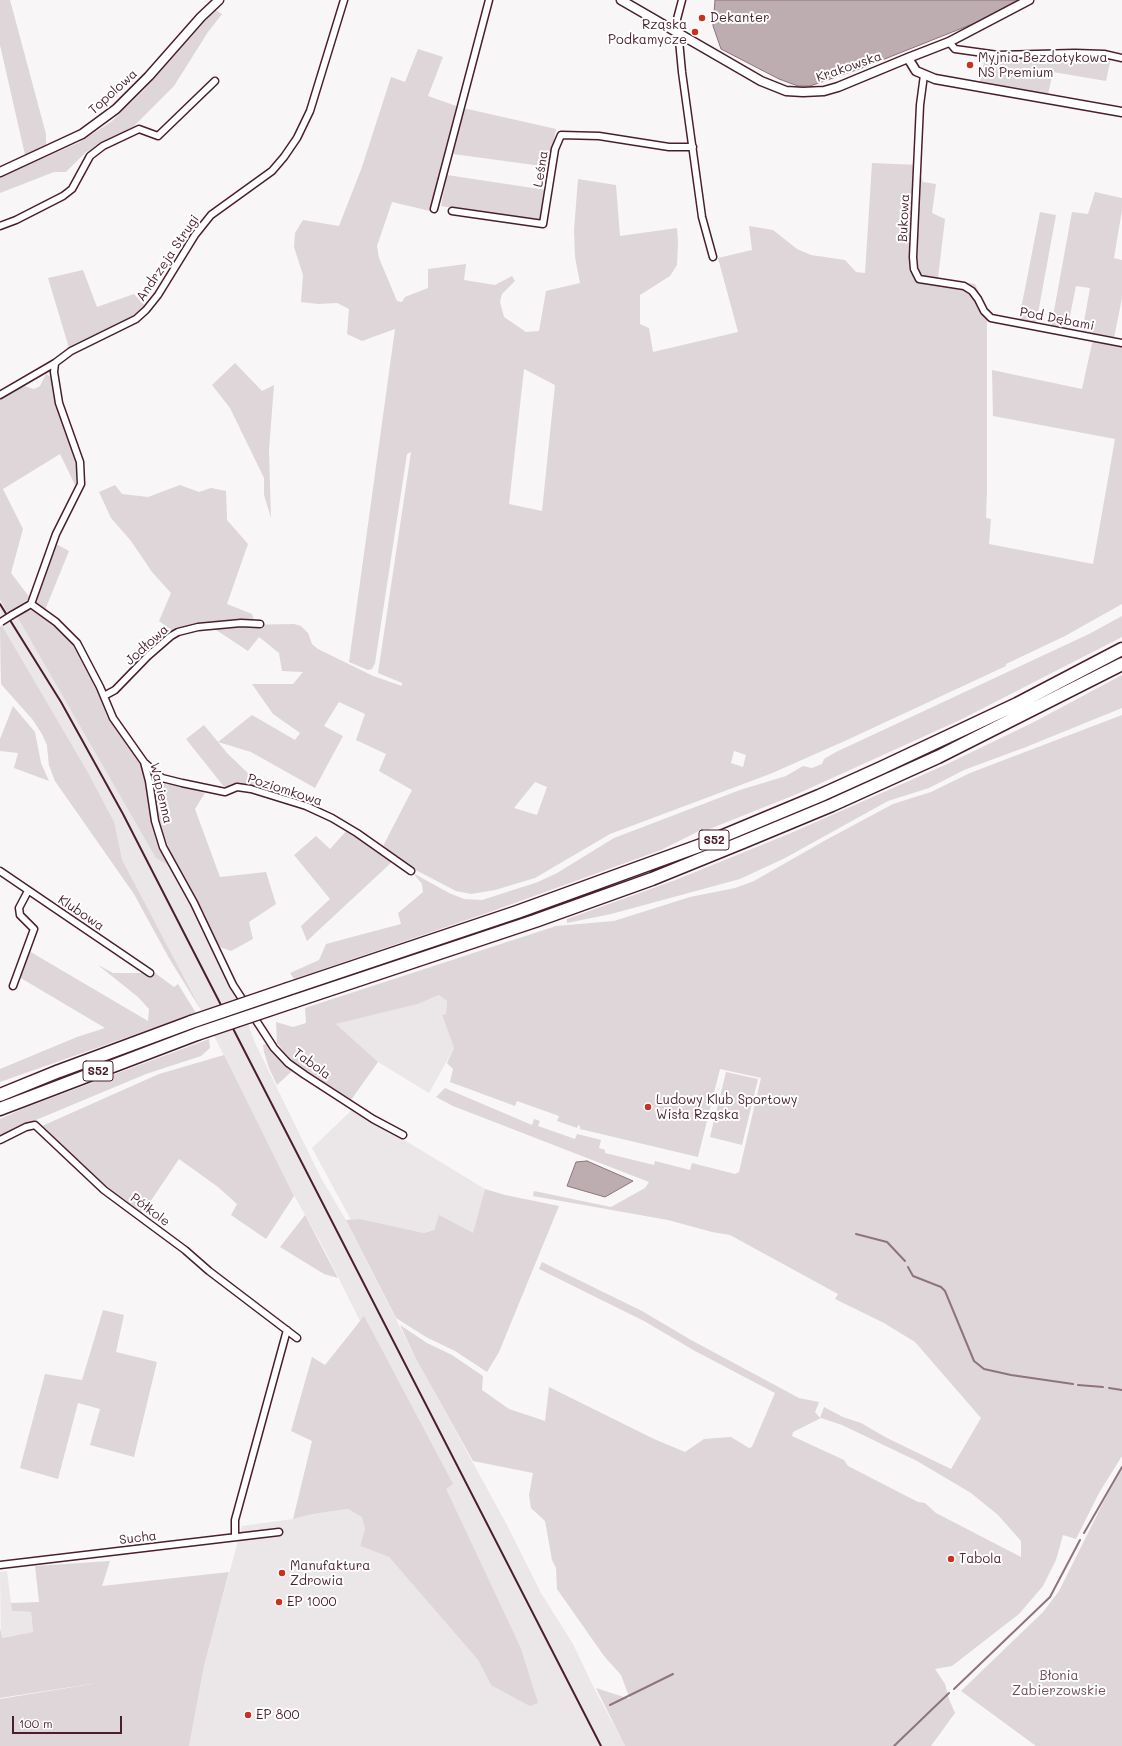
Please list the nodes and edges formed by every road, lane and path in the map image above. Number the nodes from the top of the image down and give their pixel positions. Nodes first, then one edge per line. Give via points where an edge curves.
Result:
1 (219, 0) edge
2 (344, 0) edge
3 (489, 0) edge
4 (621, 0) edge
5 (682, 0) edge
6 (1029, 0) edge
7 (678, 32) junction
8 (949, 42) junction
9 (908, 58) junction
10 (1122, 58) edge
11 (924, 75) junction
12 (215, 81) dead end
13 (1122, 112) edge
14 (693, 147) junction
15 (0, 172) edge
16 (434, 208) dead end
17 (452, 211) dead end
18 (0, 226) edge
19 (713, 257) dead end
20 (988, 315) joint
21 (1122, 343) edge
22 (55, 364) junction
23 (0, 395) edge
24 (31, 604) junction
25 (0, 622) edge
26 (260, 624) dead end
27 (1122, 648) edge
28 (1122, 664) edge
29 (104, 696) junction
30 (144, 762) junction
31 (162, 778) junction
32 (150, 786) junction
33 (0, 871) edge
34 (411, 871) dead end
35 (28, 891) junction
36 (150, 973) dead end
37 (233, 985) joint
38 (13, 986) dead end
39 (0, 1095) edge
40 (0, 1109) edge
41 (403, 1135) dead end
42 (0, 1140) edge
43 (287, 1330) junction
44 (296, 1338) dead end
45 (279, 1532) dead end
46 (235, 1537) junction
47 (0, 1565) edge

1 - 15 street, Topolowa via 116,109 82,134
2 - 22 street, Andrzeja Strugi via 310,111 284,157 272,171 207,220 158,295 141,315 70,352
3 - 16 street
4 - 7 street, Krakowska
5 - 7 street via 677,19
6 - 8 street, Krakowska
7 - 9 street, Krakowska via 761,81 795,92 816,92 838,87
7 - 14 street
8 - 9 street, Krakowska
8 - 10 street via 955,49 998,55 1075,53 1104,54
9 - 11 street via 913,68
11 - 13 street
11 - 20 street, Bukowa via 920,105 914,269 919,279 964,286 972,291
12 - 18 street via 158,136 139,129 103,146 90,156 72,189
14 - 17 street, Leśna via 669,147 599,136 561,135 555,149 543,224
14 - 19 street via 702,217
20 - 21 street, Pod Dębami via 991,318
22 - 23 street, Andrzeja Strugi
22 - 24 street via 59,403 80,462 81,484 56,534
24 - 25 street, bridge
24 - 29 street, Wapienna via 56,622 77,643
26 - 29 street, Jodłowa via 198,627 178,632 148,656 115,690
27 - 39 highway, S52, bridge via 1017,704 881,768 711,841 517,912 191,1022
28 - 40 highway, S52, bridge via 938,757 832,806 652,879 197,1034
29 - 30 street, Wapienna via 113,718
30 - 31 street, Poziomkowa
30 - 32 street, Wapienna
31 - 32 street
31 - 34 street, Poziomkowa via 206,790 224,792 237,787 251,788 306,806 357,833
32 - 37 street, Wapienna via 155,821 163,847 194,903
33 - 35 street, Klubowa
35 - 36 street, Klubowa
35 - 38 street via 19,908 20,915 34,929
37 - 41 street, Tabola via 274,1048 288,1063
42 - 43 street, Półkole via 35,1125 104,1190
43 - 44 street, Półkole
43 - 46 street via 235,1520
45 - 46 street, Sucha
46 - 47 street, Sucha

